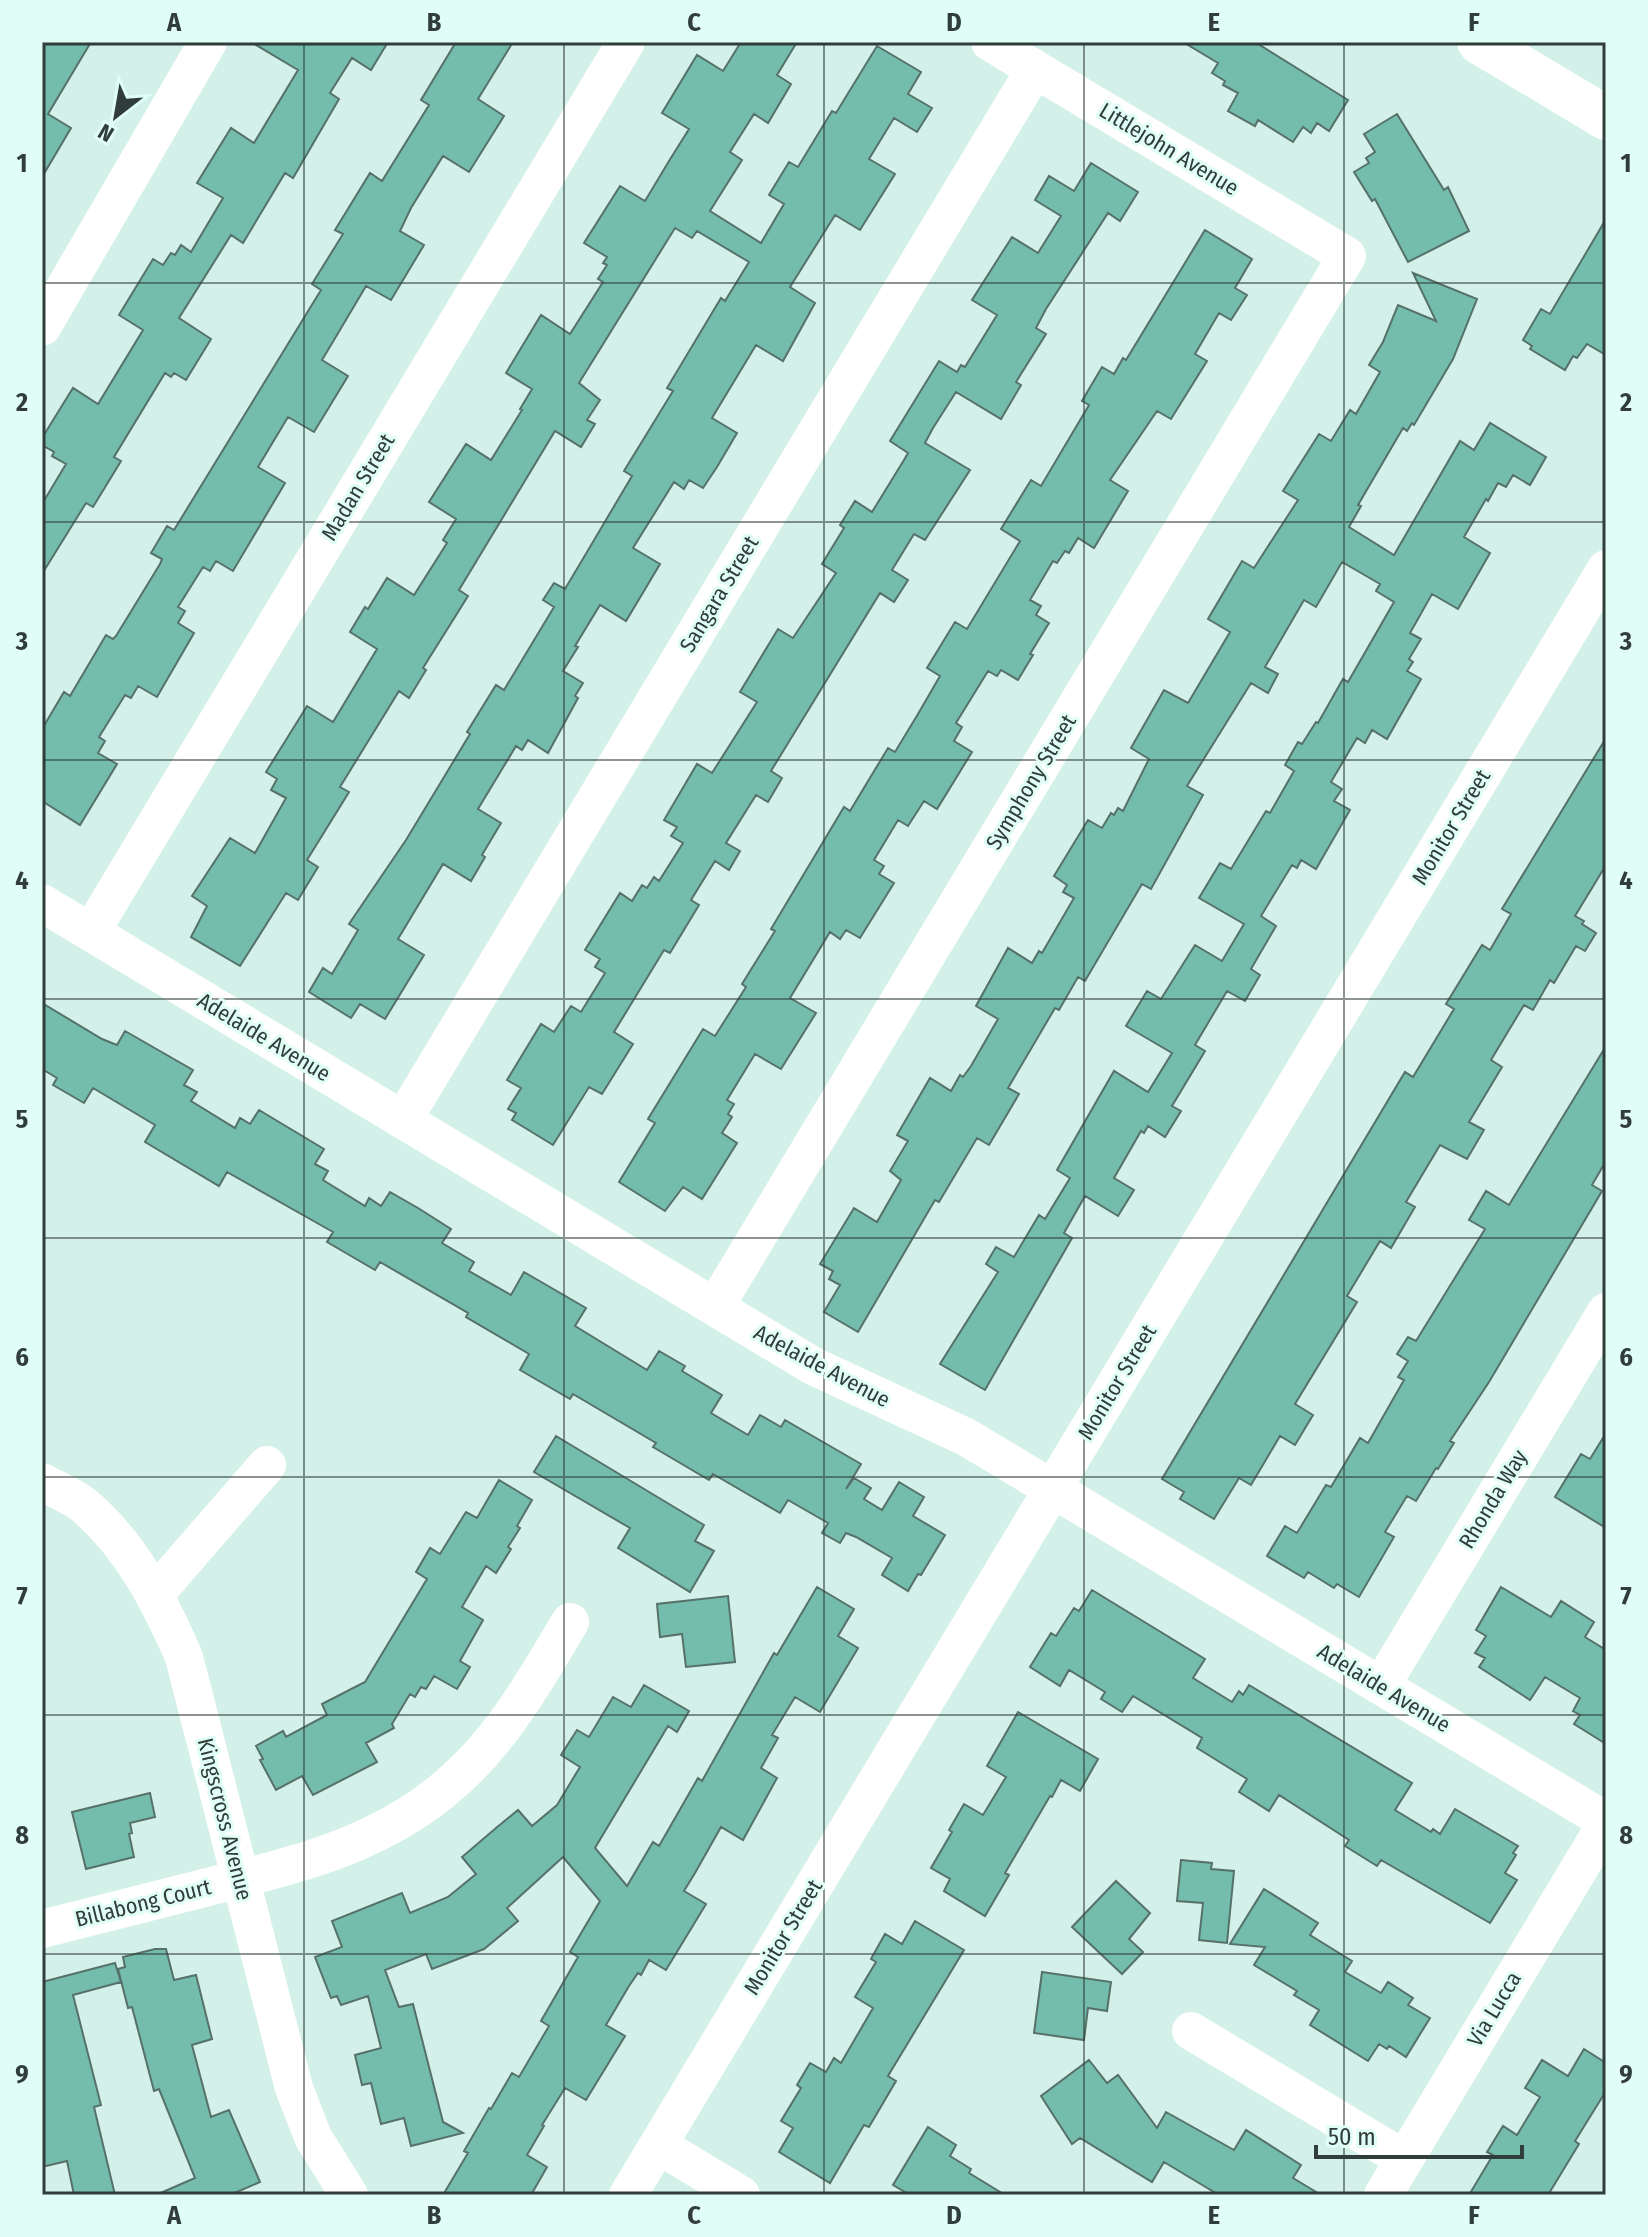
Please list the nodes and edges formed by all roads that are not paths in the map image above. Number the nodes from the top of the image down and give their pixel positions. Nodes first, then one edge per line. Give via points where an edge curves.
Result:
1 (208, 42) edge
2 (626, 42) edge
3 (990, 42) edge
4 (1479, 42) edge
5 (1035, 69) junction
6 (1606, 118) edge
7 (1347, 256) joint
8 (42, 327) edge
9 (1606, 569) edge
10 (42, 903) edge
11 (91, 932) junction
12 (403, 1120) junction
13 (715, 1307) junction
14 (1606, 1312) edge
15 (1596, 1351) edge
16 (267, 1465) dead end
17 (42, 1482) edge
18 (1053, 1488) junction
19 (155, 1594) junction
20 (570, 1622) dead end
21 (1381, 1686) junction
22 (1606, 1823) edge
23 (241, 1879) junction
24 (42, 1929) edge
25 (1191, 2031) dead end
26 (658, 2145) junction
27 (1404, 2159) junction
28 (349, 2195) edge
29 (628, 2195) edge
30 (741, 2195) edge
31 (1383, 2195) edge

1 - 8 street
2 - 11 street, Madan Street
3 - 5 street, Littlejohn Avenue
4 - 6 main road
5 - 7 street, Littlejohn Avenue
5 - 12 street, Sangara Street
7 - 13 street, Symphony Street
9 - 18 street, Monitor Street
10 - 11 street, Adelaide Avenue
11 - 12 street, Adelaide Avenue
12 - 13 street, Adelaide Avenue
13 - 18 street, Adelaide Avenue via 813,1366 966,1437
14 - 15 street, Rhonda Way
15 - 21 street, Rhonda Way
16 - 19 street
17 - 19 street, Kingscross Avenue via 84,1505 120,1543
18 - 21 street, Adelaide Avenue
18 - 26 street, Monitor Street
19 - 23 street, Kingscross Avenue via 184,1657
20 - 23 street, Billabong Court via 492,1742 456,1780 369,1838 320,1858
21 - 22 street, Adelaide Avenue
22 - 27 street, Via Lucca
23 - 24 street, Billabong Court
23 - 28 street, Kingscross Avenue via 294,2088 313,2137
25 - 27 street
26 - 29 street, Monitor Street
26 - 30 street
27 - 31 street, Via Lucca

